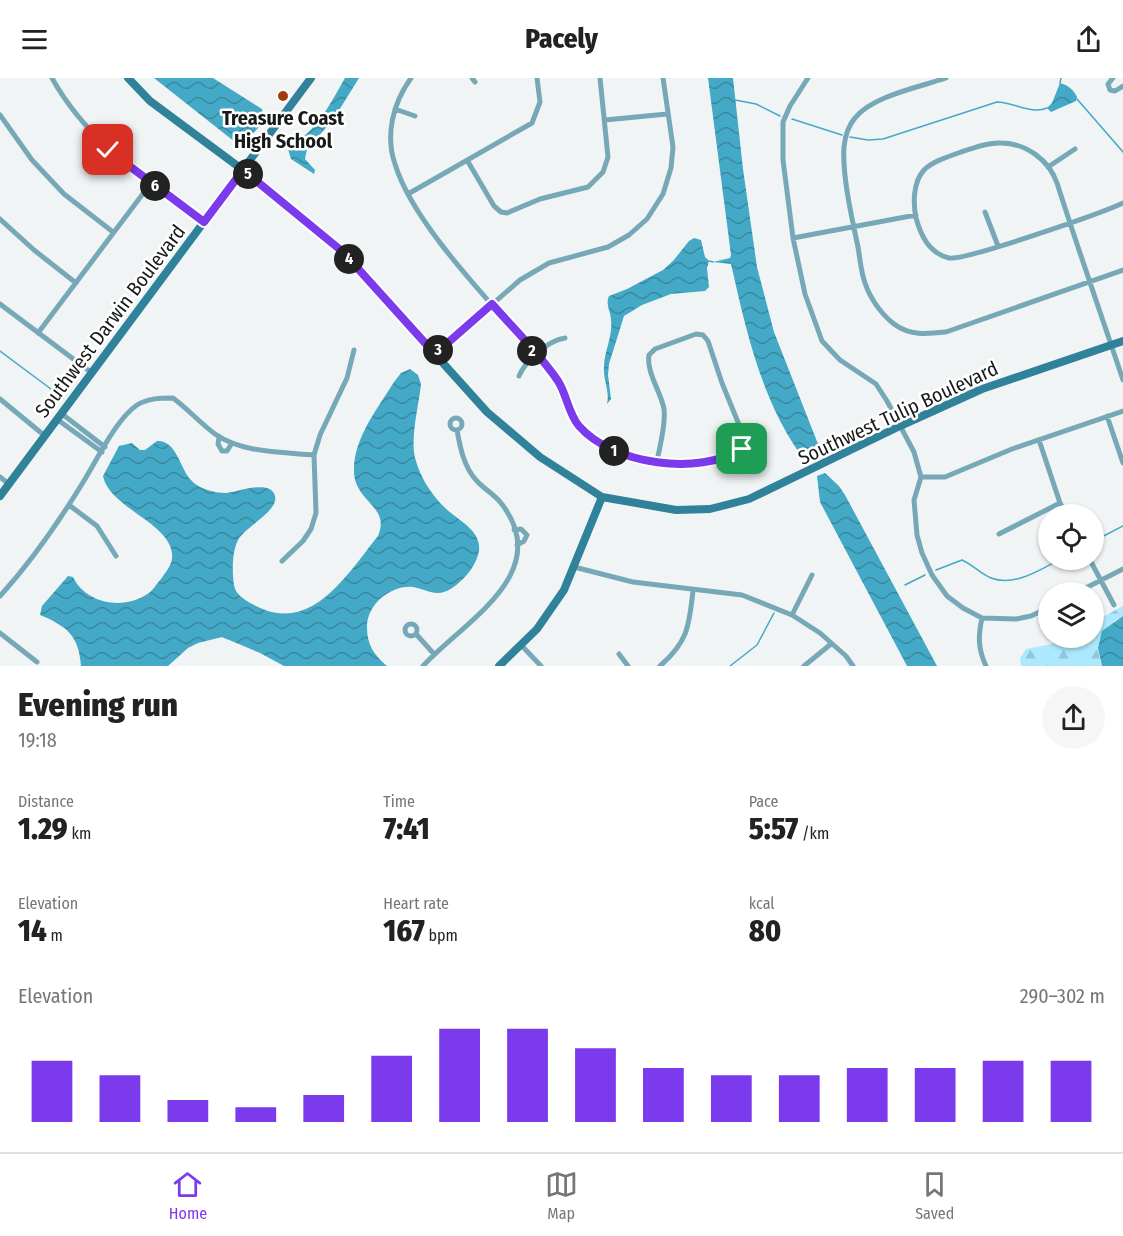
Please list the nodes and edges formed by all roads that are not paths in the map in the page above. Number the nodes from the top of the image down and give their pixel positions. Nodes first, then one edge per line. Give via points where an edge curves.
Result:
1 (52, 78) edge
2 (128, 78) edge
3 (311, 78) edge
4 (411, 78) edge
5 (537, 78) edge
6 (600, 78) edge
7 (663, 78) edge
8 (808, 78) edge
9 (946, 78) edge
10 (1113, 78) edge
11 (1123, 86) edge
12 (395, 109) junction
13 (667, 114) junction
14 (0, 115) edge
15 (416, 116) dead end
16 (605, 120) junction
17 (1075, 149) dead end
18 (467, 160) junction
19 (1048, 166) junction
20 (243, 170) junction
21 (151, 183) junction
22 (408, 194) junction
23 (1123, 203) edge
24 (985, 212) dead end
25 (916, 215) junction
26 (0, 219) edge
27 (204, 222) junction
28 (1070, 222) junction
29 (854, 226) junction
30 (113, 232) junction
31 (793, 238) junction
32 (998, 246) junction
33 (1123, 270) edge
34 (1089, 282) junction
35 (76, 283) junction
36 (0, 304) edge
37 (492, 304) junction
38 (38, 333) junction
39 (565, 338) dead end
40 (1123, 341) edge
41 (1111, 345) junction
42 (354, 350) dead end
43 (435, 354) junction
44 (536, 355) junction
45 (93, 373) junction
46 (519, 376) dead end
47 (1123, 380) edge
48 (0, 399) edge
49 (1123, 411) edge
50 (1107, 416) junction
51 (60, 417) junction
52 (900, 426) junction
53 (457, 430) dead end
54 (45, 436) junction
55 (219, 437) junction
56 (1039, 440) junction
57 (232, 443) junction
58 (104, 450) junction
59 (314, 455) junction
60 (657, 461) junction
61 (1123, 463) edge
62 (0, 477) edge
63 (921, 477) junction
64 (9, 484) junction
65 (0, 496) edge
66 (602, 497) junction
67 (1060, 503) joint
68 (69, 506) junction
69 (514, 530) junction
70 (999, 534) dead end
71 (517, 545) junction
72 (116, 556) dead end
73 (282, 561) dead end
74 (574, 567) junction
75 (1123, 569) edge
76 (1096, 570) edge
77 (812, 575) dead end
78 (1101, 580) junction
79 (1097, 582) edge
80 (693, 591) junction
81 (0, 596) edge
82 (1114, 604) dead end
83 (1038, 613) edge
84 (792, 615) junction
85 (982, 618) junction
86 (0, 633) edge
87 (416, 634) dead end
88 (831, 644) junction
89 (522, 646) junction
90 (434, 654) junction
91 (619, 654) dead end
92 (37, 662) dead end
93 (423, 666) edge
94 (499, 666) edge
95 (540, 666) edge
96 (628, 666) edge
97 (660, 666) edge
98 (804, 666) edge
99 (853, 666) edge
100 (986, 666) edge

1 - 21 street via 83,124 108,150
2 - 20 street, Southwest Tulip Boulevard via 150,101
3 - 20 street, Southwest Darwin Boulevard
4 - 12 street
5 - 18 street via 540,102 532,123
6 - 16 street
7 - 13 street
8 - 31 street via 783,122 783,160
9 - 29 street via 874,103 852,122 845,139 844,158
10 - 11 street via 1108,84 1110,90 1115,92
12 - 15 street
12 - 22 street via 390,136 392,156
13 - 16 street
13 - 37 street via 673,147 671,168 663,194 647,219 608,247 549,263 519,280
14 - 30 street via 56,186
16 - 18 street via 608,157 603,172 588,187 540,199 507,213 494,206
17 - 19 street
18 - 22 street
19 - 25 street via 1032,152 1001,143 951,155 925,169 917,182
19 - 28 street
20 - 27 street, Southwest Darwin Boulevard
20 - 43 street, Southwest Tulip Boulevard via 343,252
21 - 27 street
21 - 30 street
22 - 37 street via 439,240
23 - 28 street
24 - 32 street
25 - 29 street
25 - 32 street via 927,244 940,255 952,259
26 - 35 street
27 - 45 street, Southwest Darwin Boulevard
28 - 32 street
28 - 34 street
29 - 31 street
29 - 34 street via 865,283 874,303 908,332 946,332
30 - 35 street
31 - 52 street via 805,294 822,340 840,360 876,384
33 - 34 street
34 - 41 street
35 - 38 street
36 - 38 street
37 - 43 street
37 - 44 street
38 - 45 street
39 - 44 street via 555,340
40 - 41 street, Southwest Tulip Boulevard
41 - 47 street
41 - 52 street, Southwest Tulip Boulevard via 982,389
42 - 59 street via 347,378
43 - 66 street, Southwest Tulip Boulevard via 487,412 540,457
44 - 46 street
44 - 60 street via 559,382 580,427 622,455
45 - 51 street, Southwest Darwin Boulevard
48 - 54 street
49 - 50 street
50 - 56 street
50 - 61 street
51 - 54 street, Southwest Darwin Boulevard
51 - 58 street
52 - 63 street via 914,452
52 - 66 street, Southwest Tulip Boulevard via 749,499 720,506 676,510
53 - 69 street via 467,468 503,506
54 - 64 street, Southwest Darwin Boulevard
55 - 57 street
55 - 57 street via 222,451 227,451
55 - 58 street via 173,398 156,398 138,404 124,417
56 - 63 street via 945,477
56 - 67 street
57 - 59 street
58 - 68 street
59 - 73 street via 316,513 303,541
60 - 60 street via 665,415 649,355 655,349 703,335 744,445 738,452 709,460
62 - 64 street
63 - 85 street via 914,500 922,553 947,596
64 - 65 street, Southwest Darwin Boulevard
66 - 74 street
67 - 70 street
68 - 72 street via 97,526
68 - 81 street via 21,574
69 - 71 street
69 - 71 street via 521,529 527,535
71 - 90 street via 514,568 499,594
74 - 80 street via 633,582
74 - 89 street via 548,616
75 - 78 street
76 - 78 street
77 - 84 street
78 - 79 street
78 - 82 street
80 - 84 street via 742,595
80 - 97 street via 690,620 682,642
83 - 85 street via 1016,619
84 - 88 street
85 - 100 street via 979,649
86 - 92 street
87 - 90 street
88 - 98 street
88 - 99 street
89 - 94 street
89 - 95 street
90 - 93 street
91 - 96 street

